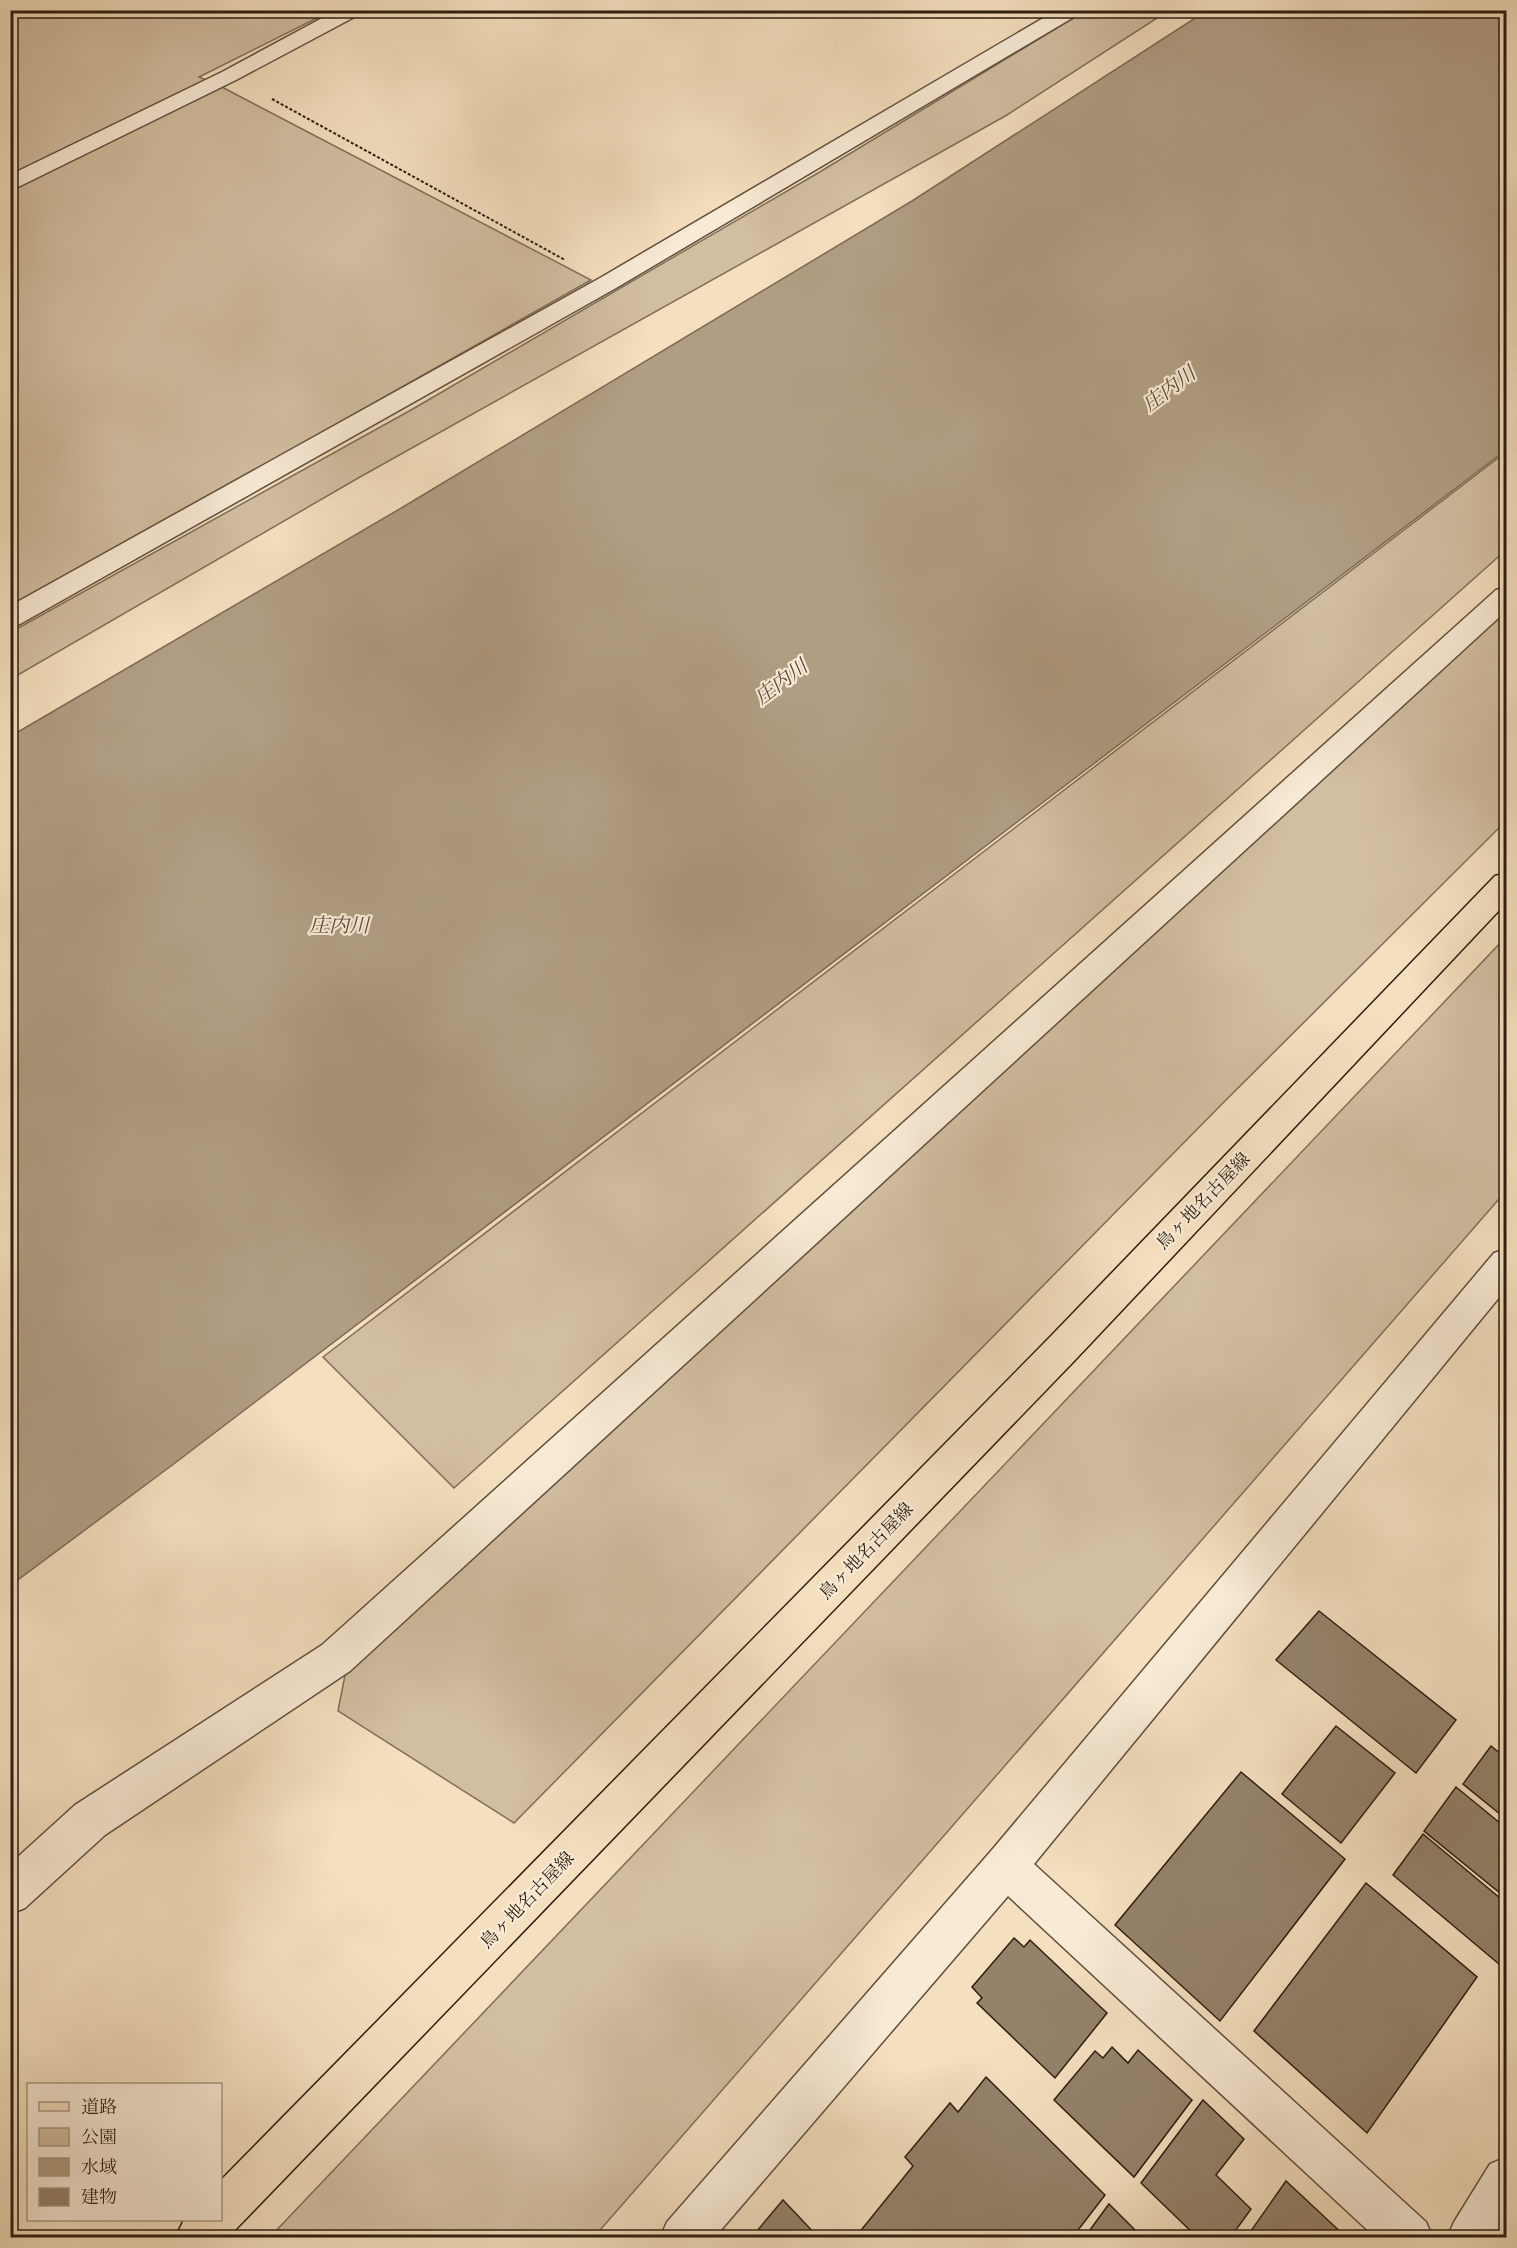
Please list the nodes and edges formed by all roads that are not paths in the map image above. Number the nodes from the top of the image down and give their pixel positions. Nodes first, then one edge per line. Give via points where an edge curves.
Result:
1 (353, 10) edge
2 (1072, 10) edge
3 (10, 184) edge
4 (1506, 596) edge
5 (10, 618) edge
6 (1506, 884) edge
7 (1506, 1264) edge
8 (1006, 1866) junction
9 (10, 1893) edge
10 (1506, 2180) edge
11 (222, 2212) edge
12 (215, 2221) edge
13 (198, 2238) edge
14 (683, 2238) edge
15 (1410, 2238) edge
16 (1470, 2238) edge

1 - 3 street via 230,76
2 - 5 street via 608,283
4 - 9 street via 336,1658 90,1820
6 - 11 main road, 鳥ヶ地名古屋線 via 1055,1357
7 - 8 street
8 - 14 street
8 - 15 street
10 - 16 street
12 - 13 main road

